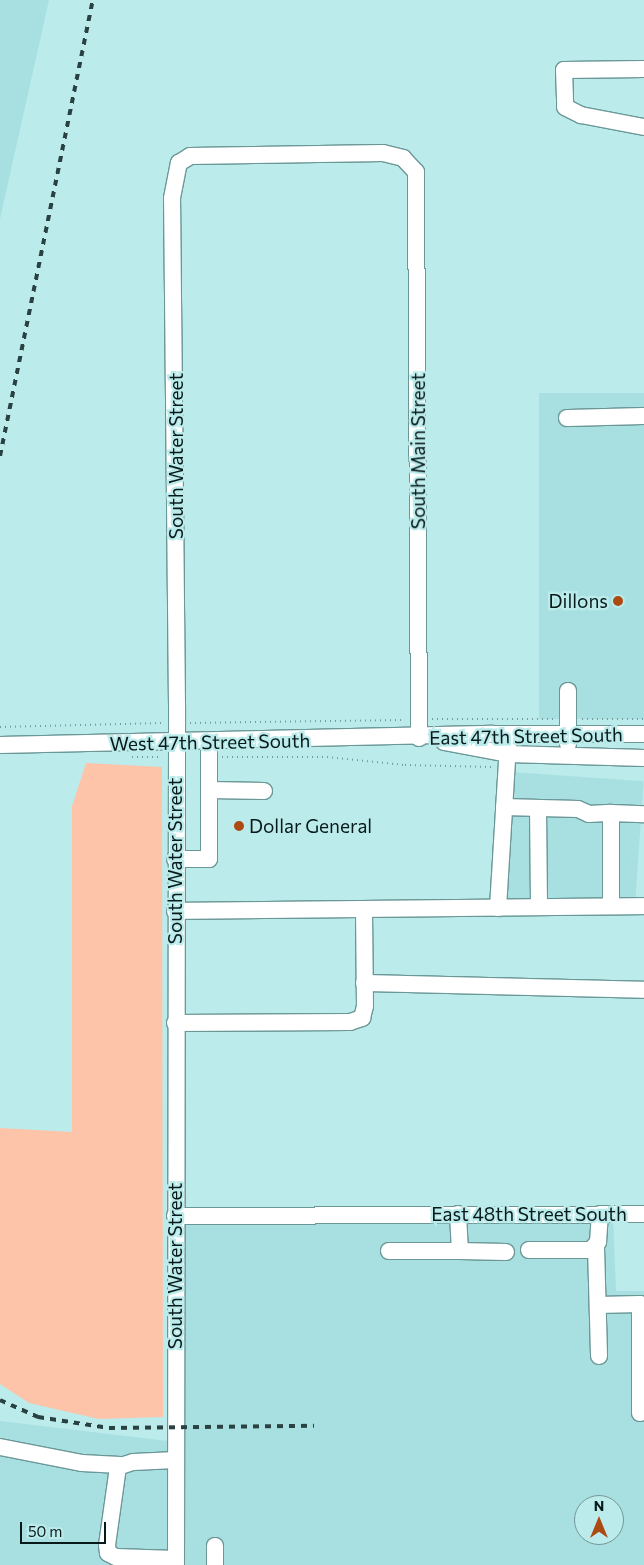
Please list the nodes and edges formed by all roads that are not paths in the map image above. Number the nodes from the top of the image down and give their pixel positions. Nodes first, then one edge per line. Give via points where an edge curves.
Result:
1 (644, 69) edge
2 (644, 127) edge
3 (183, 160) joint
4 (644, 416) edge
5 (566, 418) dead end
6 (568, 691) dead end
7 (568, 726) junction
8 (509, 733) junction
9 (644, 734) edge
10 (419, 738) junction
11 (0, 745) edge
12 (176, 750) junction
13 (209, 750) junction
14 (568, 754) junction
15 (644, 758) edge
16 (507, 761) junction
17 (210, 790) junction
18 (264, 791) dead end
19 (504, 807) junction
20 (538, 808) junction
21 (611, 814) junction
22 (644, 814) edge
23 (175, 859) junction
24 (611, 906) junction
25 (644, 906) edge
26 (498, 908) junction
27 (539, 908) junction
28 (364, 909) junction
29 (175, 911) junction
30 (364, 983) junction
31 (644, 990) edge
32 (175, 1023) junction
33 (458, 1214) junction
34 (600, 1214) junction
35 (644, 1214) edge
36 (175, 1216) junction
37 (596, 1247) junction
38 (528, 1250) dead end
39 (389, 1251) dead end
40 (460, 1252) junction
41 (506, 1252) dead end
42 (598, 1305) junction
43 (600, 1356) dead end
44 (640, 1413) dead end
45 (0, 1448) edge
46 (176, 1460) junction
47 (120, 1465) junction
48 (215, 1546) dead end
49 (115, 1561) edge
50 (176, 1562) edge
51 (215, 1565) edge

1 - 2 street via 564,70 565,107 581,115
3 - 10 street, South Main Street via 199,154 383,153 403,158 412,165 417,179
3 - 12 street, South Water Street via 174,174 172,198
4 - 5 street
6 - 7 street
7 - 8 street, East 47th Street South
7 - 9 street, East 47th Street South
7 - 14 street
8 - 10 street, East 47th Street South
8 - 16 street
10 - 13 street, West 47th Street South
10 - 16 street, East 47th Street South
11 - 12 street, West 47th Street South
12 - 13 street, West 47th Street South
12 - 23 street, South Water Street
13 - 17 street
14 - 15 street, East 47th Street South
14 - 16 street, East 47th Street South
16 - 19 street
17 - 18 street
17 - 23 street via 209,859
19 - 20 street
19 - 26 street
20 - 21 street
20 - 27 street
21 - 22 street
21 - 24 street
23 - 29 street, South Water Street
24 - 25 street
24 - 27 street
26 - 27 street
26 - 28 street
28 - 29 street
28 - 30 street
29 - 32 street, South Water Street
30 - 31 street
30 - 32 street via 362,1018 350,1022
32 - 36 street, South Water Street
33 - 34 street, East 48th Street South
33 - 36 street, East 48th Street South
33 - 40 street
34 - 35 street, East 48th Street South
34 - 37 street
36 - 46 street, South Water Street
37 - 38 street via 591,1250
37 - 42 street
39 - 40 street
40 - 41 street
42 - 43 street
42 - 44 street via 640,1304
45 - 47 street via 82,1463
46 - 47 street
46 - 50 street, South Water Street
47 - 49 street via 107,1545
48 - 51 street
49 - 50 street

